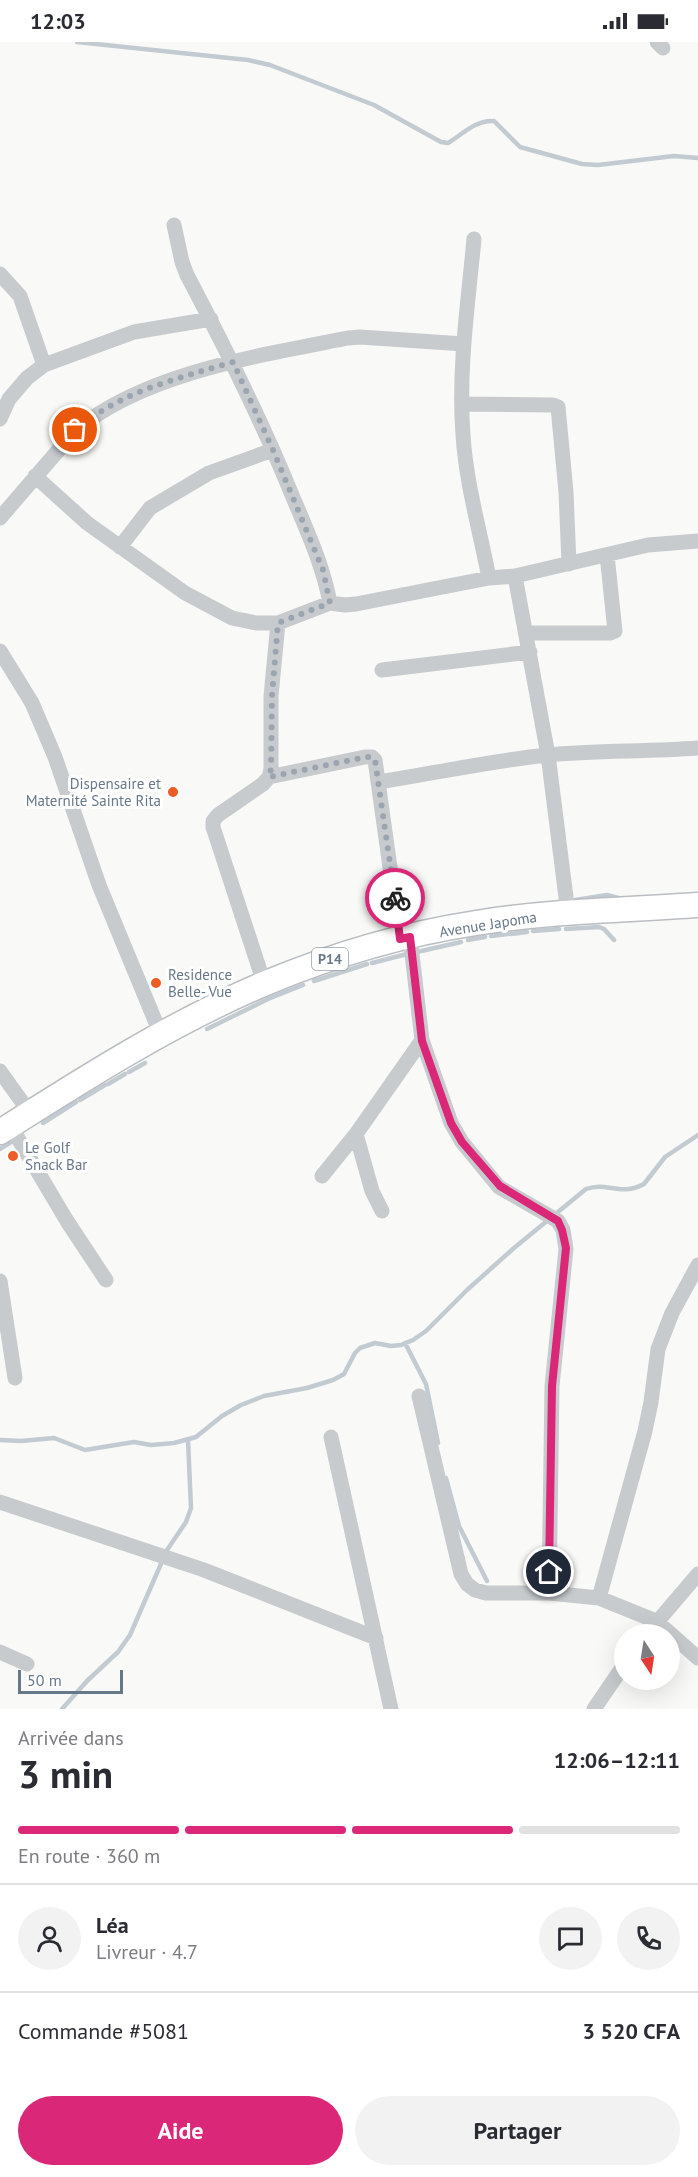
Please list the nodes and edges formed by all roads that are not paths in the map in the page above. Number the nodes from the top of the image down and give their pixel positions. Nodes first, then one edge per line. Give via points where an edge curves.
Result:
1 (174, 225) dead end
2 (474, 239) dead end
3 (0, 274) edge
4 (211, 319) junction
5 (464, 344) junction
6 (233, 362) junction
7 (44, 365) junction
8 (463, 404) junction
9 (0, 419) edge
10 (273, 450) junction
11 (35, 476) junction
12 (0, 518) edge
13 (698, 541) edge
14 (120, 547) junction
15 (607, 555) junction
16 (569, 564) junction
17 (515, 576) junction
18 (489, 578) junction
19 (330, 603) junction
20 (278, 623) junction
21 (526, 633) junction
22 (0, 651) edge
23 (530, 652) junction
24 (382, 670) dead end
25 (698, 748) edge
26 (548, 755) junction
27 (269, 777) junction
28 (380, 782) junction
29 (698, 905) edge
30 (568, 913) junction
31 (405, 938) junction
32 (264, 984) junction
33 (161, 1035) junction
34 (422, 1041) junction
35 (0, 1071) edge
36 (13, 1123) edge
37 (356, 1134) junction
38 (322, 1176) dead end
39 (382, 1211) dead end
40 (698, 1265) edge
41 (106, 1280) dead end
42 (0, 1281) edge
43 (15, 1378) dead end
44 (419, 1396) dead end
45 (331, 1437) dead end
46 (0, 1502) edge
47 (698, 1574) edge
48 (549, 1593) junction
49 (598, 1598) junction
50 (656, 1621) junction
51 (654, 1624) edge
52 (376, 1638) junction
53 (0, 1652) edge
54 (698, 1658) edge
55 (27, 1664) dead end
56 (614, 1680) edge
57 (391, 1709) edge
58 (594, 1709) edge

1 - 4 street via 182,262
2 - 5 street
3 - 7 street via 20,296
4 - 6 street
4 - 7 street via 135,332
5 - 6 street via 360,337
5 - 8 street
6 - 10 street
6 - 11 street via 134,393 75,430
7 - 9 street via 9,399
8 - 16 street via 558,407
8 - 18 street via 464,454
10 - 14 street via 209,473 150,508
10 - 19 street via 323,570
11 - 12 street
11 - 14 street
13 - 15 street via 648,545
14 - 20 street via 186,593 232,618
15 - 16 street
15 - 21 street via 615,631
16 - 17 street
17 - 18 street
17 - 21 street
18 - 19 street via 356,604
19 - 20 street
20 - 27 street
21 - 23 street
22 - 33 street via 32,703 56,756 99,885
23 - 24 street
23 - 26 street
25 - 26 street
26 - 28 street
26 - 30 street
27 - 28 street via 372,757
27 - 32 street via 213,821
28 - 31 street
29 - 30 main road, Avenue Japoma / P14
30 - 31 main road, Avenue Japoma / P14 via 474,923
31 - 32 main road, Avenue Japoma / P14 via 319,962
31 - 34 street
32 - 33 main road, Avenue Japoma / P14
33 - 36 main road, Avenue Japoma / P14
34 - 37 street
34 - 48 street via 451,1123 462,1142 500,1186 558,1221 562,1230 566,1248 552,1386
35 - 36 street
36 - 41 street via 67,1221
37 - 38 street
37 - 39 street via 372,1191
40 - 49 street via 658,1349 645,1431
42 - 43 street
44 - 48 street via 461,1574 467,1584 486,1593
45 - 52 street
46 - 52 street via 204,1570
47 - 50 street
48 - 49 street
49 - 50 street
50 - 51 street
50 - 54 street
52 - 57 street
53 - 55 street
56 - 58 street

